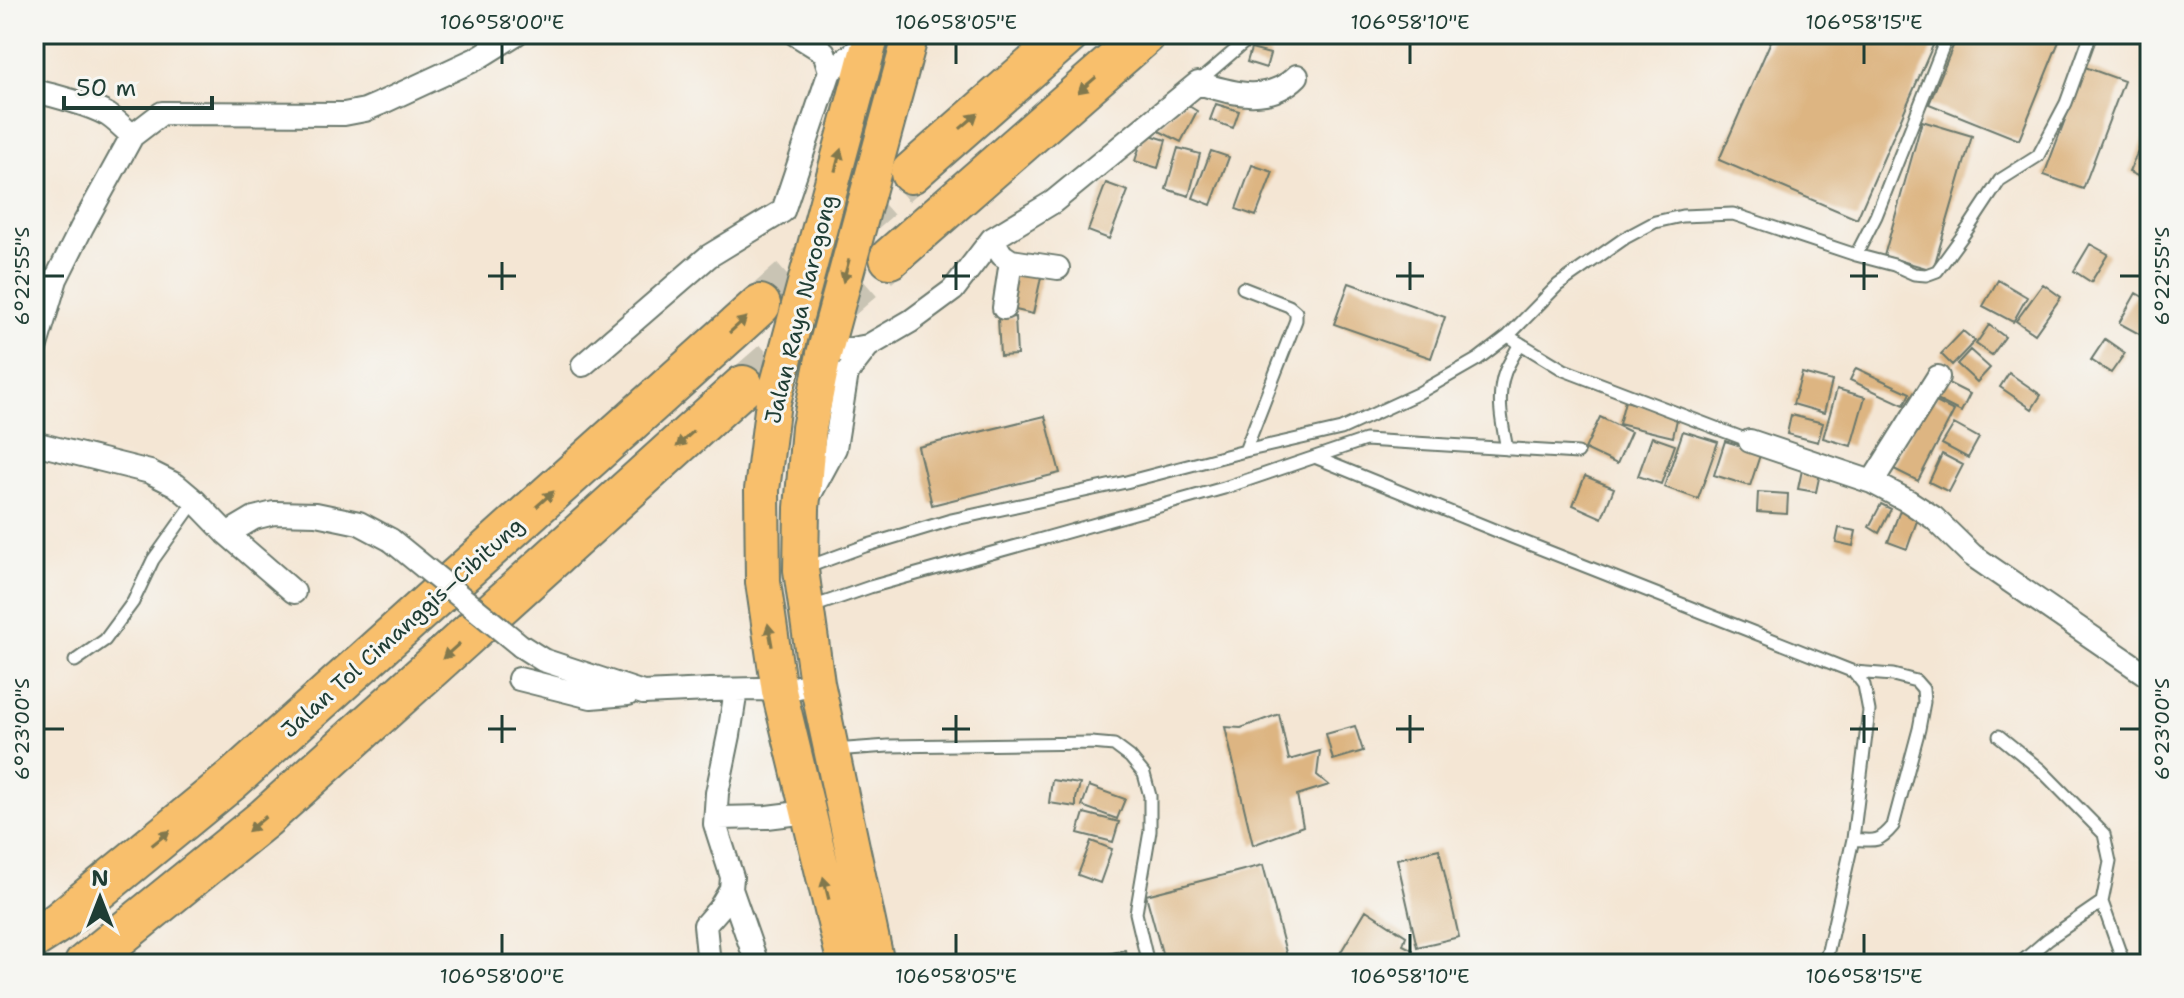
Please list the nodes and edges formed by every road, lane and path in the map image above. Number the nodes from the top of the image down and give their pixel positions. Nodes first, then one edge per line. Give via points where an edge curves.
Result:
1 (516, 34) edge
2 (795, 34) edge
3 (911, 34) edge
4 (1069, 34) edge
5 (1146, 34) edge
6 (1254, 34) edge
7 (1948, 34) edge
8 (2091, 34) edge
9 (872, 37) edge
10 (830, 71) junction
11 (1297, 76) dead end
12 (1198, 83) junction
13 (34, 91) edge
14 (132, 136) junction
15 (911, 173) tunnel mouth
16 (992, 239) junction
17 (1856, 255) junction
18 (890, 258) tunnel mouth
19 (1011, 261) junction
20 (1058, 268) dead end
21 (1243, 288) dead end
22 (760, 305) tunnel mouth
23 (1004, 308) dead end
24 (1508, 336) junction
25 (1520, 343) junction
26 (868, 346) junction
27 (34, 352) edge
28 (824, 354) junction
29 (583, 365) dead end
30 (1938, 377) dead end
31 (743, 386) tunnel mouth
32 (1750, 441) joint
33 (34, 443) edge
34 (1507, 449) junction
35 (1245, 451) junction
36 (1578, 453) dead end
37 (1317, 458) junction
38 (1872, 482) junction
39 (195, 501) junction
40 (802, 508) junction
41 (227, 534) junction
42 (801, 570) junction
43 (294, 592) dead end
44 (806, 609) junction
45 (75, 661) dead end
46 (1854, 672) junction
47 (2150, 677) edge
48 (519, 679) dead end
49 (817, 683) junction
50 (736, 690) junction
51 (779, 691) junction
52 (643, 693) junction
53 (1999, 736) dead end
54 (831, 750) junction
55 (808, 812) junction
56 (717, 820) junction
57 (1853, 839) junction
58 (731, 889) junction
59 (2102, 902) junction
60 (34, 938) edge
61 (754, 955) dead end
62 (85, 964) edge
63 (709, 964) edge
64 (845, 964) edge
65 (877, 964) edge
66 (1148, 964) edge
67 (1825, 964) edge
68 (2019, 964) edge
69 (2124, 964) edge

1 - 14 street via 476,59 365,110 162,113
2 - 10 street via 824,52
3 -> 28 main road, Jalan Raya Narogong
15 -> 4 highway
5 -> 18 highway
6 - 12 lane
7 - 17 lane
8 - 17 lane via 2066,103 2038,156 2000,180 1937,271 1914,274
9 - 10 street
51 -> 9 main road, Jalan Raya Narogong via 763,582 762,490 773,402
10 - 29 street via 783,211 709,256
11 - 12 street via 1286,87 1255,95
12 - 16 street via 1053,202
13 - 14 street via 105,113
14 - 27 street via 56,279
16 - 19 street
16 - 26 street via 953,290
17 - 24 lane via 1733,214 1655,222 1558,285
19 - 20 street
19 - 23 street
21 - 35 lane via 1296,312
60 -> 22 highway, Jalan Tol Cimanggis–Cibitung via 232,780
24 - 25 lane
24 - 35 lane via 1417,394 1341,429
25 - 32 lane via 1564,370
25 - 34 lane via 1505,371 1501,395
26 - 28 street
26 - 40 street via 847,373 835,448
28 - 40 main road, Jalan Raya Narogong via 809,428
30 - 38 street
31 -> 62 highway via 265,818
32 - 38 street
33 - 39 street via 150,472
34 - 36 lane
34 - 37 lane via 1365,440
35 - 42 lane via 951,520
37 - 44 lane
37 - 46 lane
38 - 47 street via 1934,518 1972,555
39 - 41 street
39 - 45 lane via 114,628
40 - 42 main road, Jalan Raya Narogong
41 - 43 street
41 - 52 street, bridge via 274,513 359,523 391,540 521,646 553,664
42 - 44 main road, Jalan Raya Narogong
44 - 49 main road, Jalan Raya Narogong
46 - 57 lane via 1864,685 1869,711
46 - 57 lane via 1916,681 1924,702 1893,826 1876,841
48 - 52 street via 591,697
49 - 51 street
49 - 54 main road, Jalan Raya Narogong
50 - 51 street
50 - 52 street
50 - 56 street
51 - 55 main road, Jalan Raya Narogong
53 - 59 lane via 2104,834 2110,862
54 - 65 main road, Jalan Raya Narogong
54 - 66 lane via 1114,745 1144,774 1150,796 1150,831 1136,913
55 - 56 street
64 -> 55 main road, Jalan Raya Narogong
56 - 58 street
57 - 67 lane
58 - 61 street
58 - 63 street via 705,925
59 - 68 lane
59 - 69 lane

